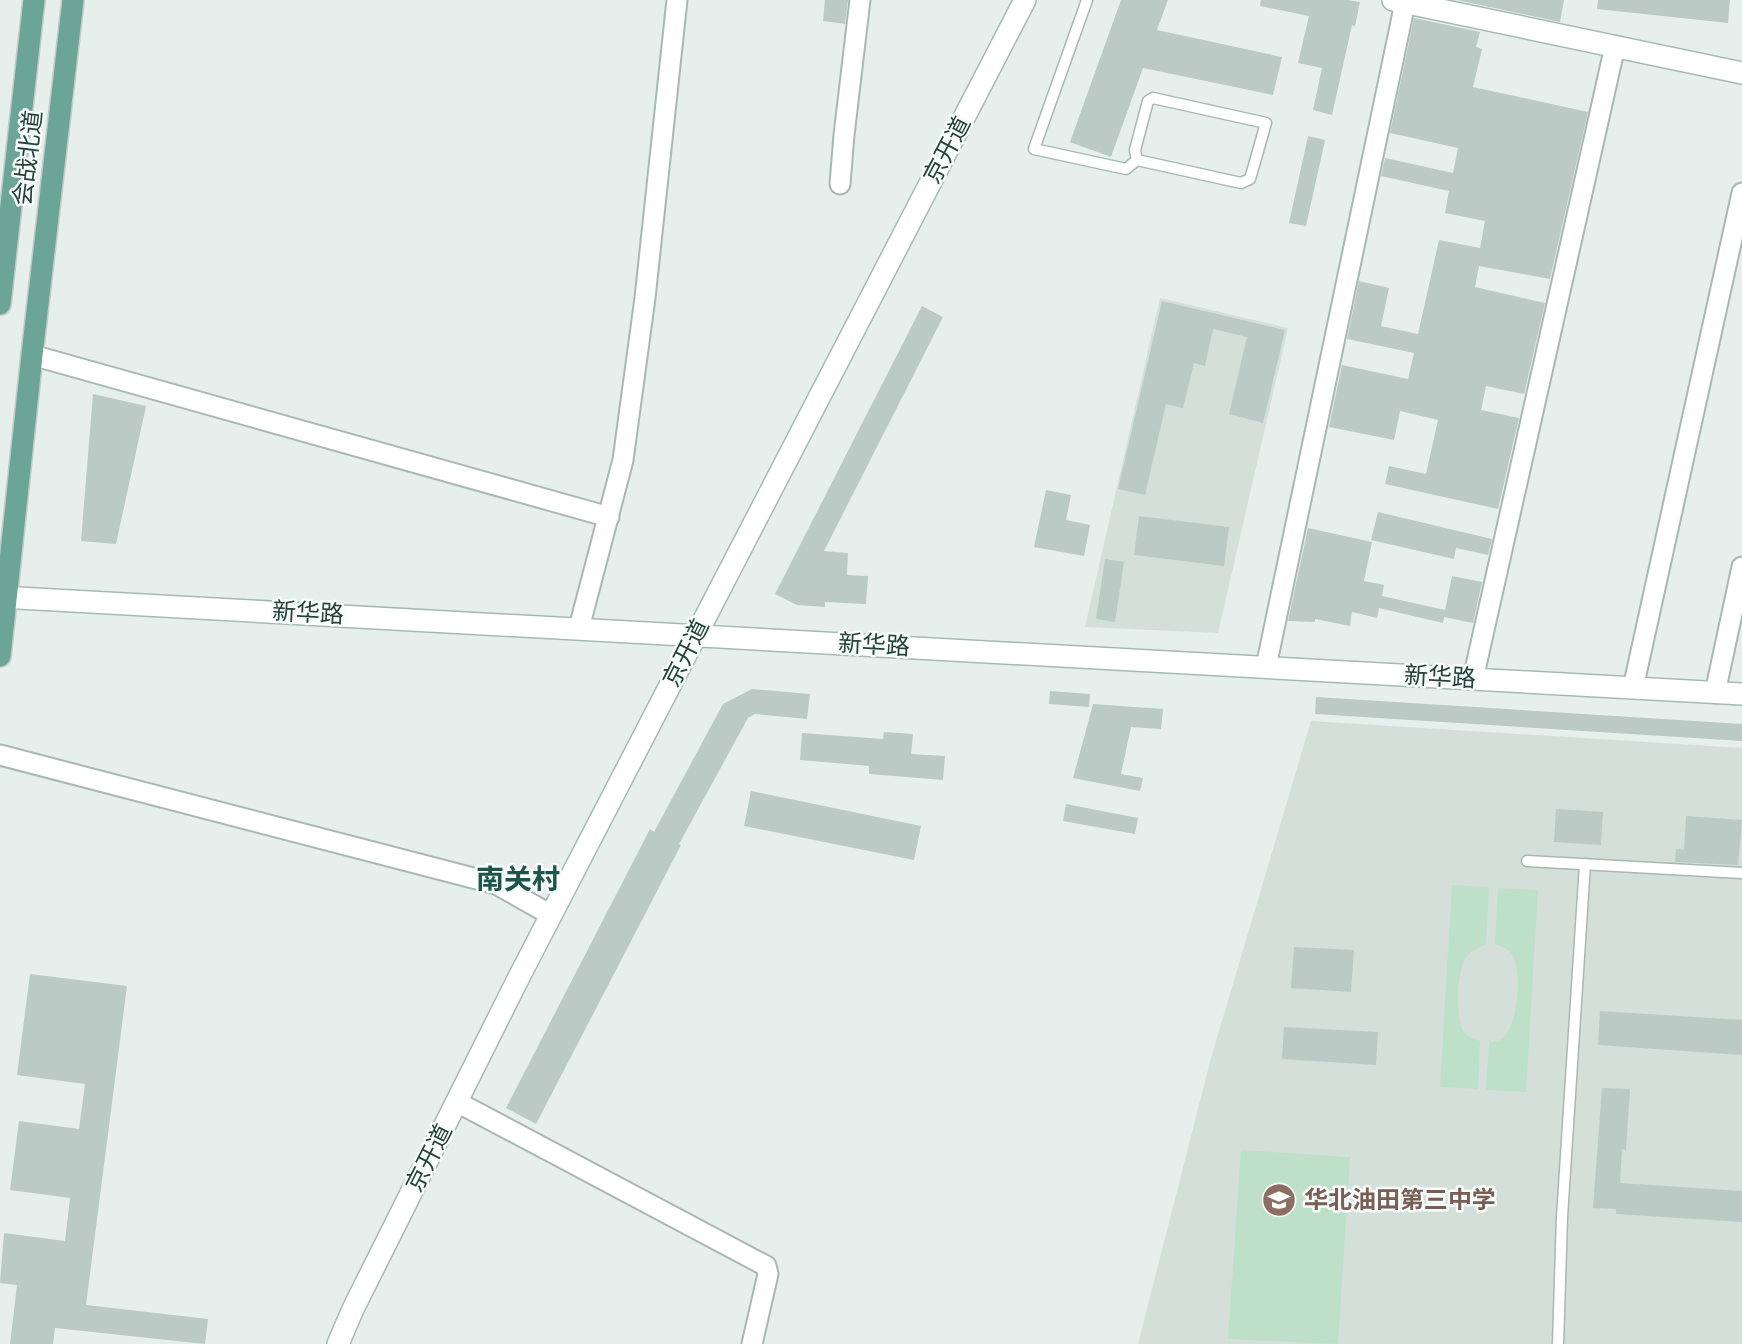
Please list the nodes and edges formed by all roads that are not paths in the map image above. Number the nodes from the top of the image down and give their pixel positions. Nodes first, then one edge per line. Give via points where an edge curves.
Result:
1 (34, 0) edge
2 (73, 0) edge
3 (677, 0) edge
4 (860, 0) edge
5 (1025, 0) edge
6 (1087, 0) edge
7 (1399, 1) edge
8 (1615, 46) junction
9 (1742, 73) edge
10 (1137, 160) junction
11 (840, 184) dead end
12 (1742, 193) edge
13 (0, 304) edge
14 (32, 355) junction
15 (608, 517) junction
16 (1742, 567) edge
17 (2, 595) edge
18 (579, 628) junction
19 (696, 635) junction
20 (0, 656) edge
21 (1266, 667) junction
22 (1473, 679) junction
23 (1633, 688) junction
24 (1715, 693) junction
25 (1742, 694) edge
26 (0, 755) edge
27 (1527, 861) dead end
28 (1585, 864) junction
29 (1742, 873) edge
30 (551, 915) junction
31 (457, 1102) junction
32 (353, 1309) junction
33 (329, 1344) edge
34 (338, 1344) edge
35 (752, 1344) edge
36 (1558, 1344) edge

1 - 13 main road, 会战北道
2 - 14 main road, 会战北道
3 - 15 street via 645,298 623,460
4 - 11 street
5 - 19 main road, 京开道
6 - 10 lane via 1034,149 1126,169
7 - 8 main road
7 - 21 street
8 - 9 main road
8 - 22 street
10 - 10 lane via 1241,183 1254,171 1266,123 1153,98 1148,101 1135,150
12 - 23 street
14 - 15 street
14 - 17 main road, 会战北道
15 - 18 street
16 - 24 street
17 - 18 main road, 新华路
17 - 20 main road, 会战北道
18 - 19 main road, 新华路
19 - 21 main road, 新华路
19 - 30 main road, 京开道
21 - 22 main road, 新华路
22 - 23 main road, 新华路
23 - 24 main road, 新华路
24 - 25 main road, 新华路
26 - 30 street via 496,884
27 - 28 lane
28 - 29 lane
28 - 36 lane
30 - 31 main road, 京开道
31 - 32 main road, 京开道
31 - 35 street via 765,1266 768,1274
32 - 33 main road
32 - 34 main road

